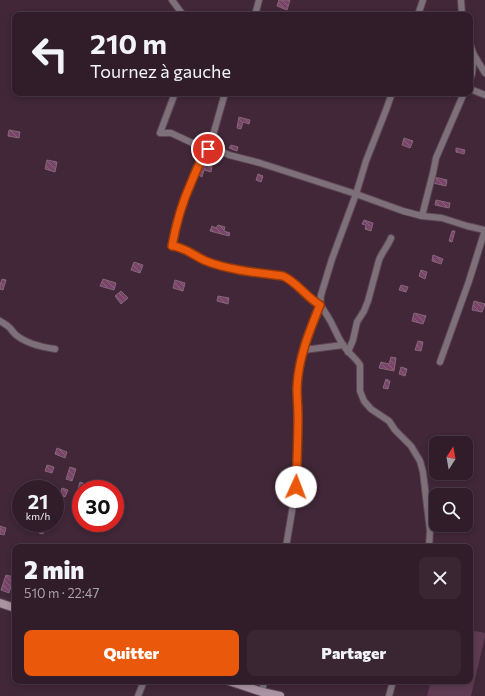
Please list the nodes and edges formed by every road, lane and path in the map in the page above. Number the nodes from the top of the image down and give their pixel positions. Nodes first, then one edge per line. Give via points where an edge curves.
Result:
1 (172, 0) edge
2 (259, 0) edge
3 (423, 0) edge
4 (461, 0) edge
5 (181, 12) edge
6 (256, 12) edge
7 (419, 12) edge
8 (462, 12) edge
9 (474, 55) joint
10 (473, 64) edge
11 (485, 73) edge
12 (473, 90) edge
13 (485, 95) edge
14 (174, 96) edge
15 (224, 96) edge
16 (391, 96) edge
17 (463, 96) edge
18 (209, 148) junction
19 (356, 194) junction
20 (422, 216) junction
21 (391, 238) dead end
22 (320, 305) junction
23 (0, 321) edge
24 (343, 345) junction
25 (55, 349) dead end
26 (304, 350) junction
27 (348, 352) junction
28 (440, 362) dead end
29 (286, 544) edge
30 (429, 544) edge
31 (0, 602) edge
32 (12, 607) edge
33 (143, 684) edge
34 (238, 684) edge
35 (263, 684) edge
36 (392, 684) edge
37 (262, 692) junction
38 (138, 696) edge
39 (280, 696) edge
40 (388, 696) edge

1 - 5 street
2 - 6 street
3 - 7 street
4 - 8 street
9 - 10 street
9 - 11 street
12 - 13 street
14 - 18 street via 160,133 171,133 201,147
15 - 18 street
16 - 19 street
17 - 20 street via 436,158
18 - 19 street
18 - 22 street via 202,156 185,197 172,246 206,261 283,276
19 - 20 street
19 - 22 street via 332,259
20 - 28 street via 442,218 485,230
21 - 27 street via 379,260 368,301 357,322
22 - 24 street
22 - 26 street
23 - 25 street via 30,344
24 - 26 street
24 - 27 street
26 - 29 street via 297,388 296,487
27 - 30 street via 360,365 360,391 364,401 389,421 411,446 420,461 430,530
31 - 32 street
33 - 38 street
34 - 37 street
35 - 37 street
36 - 40 street
37 - 39 street

